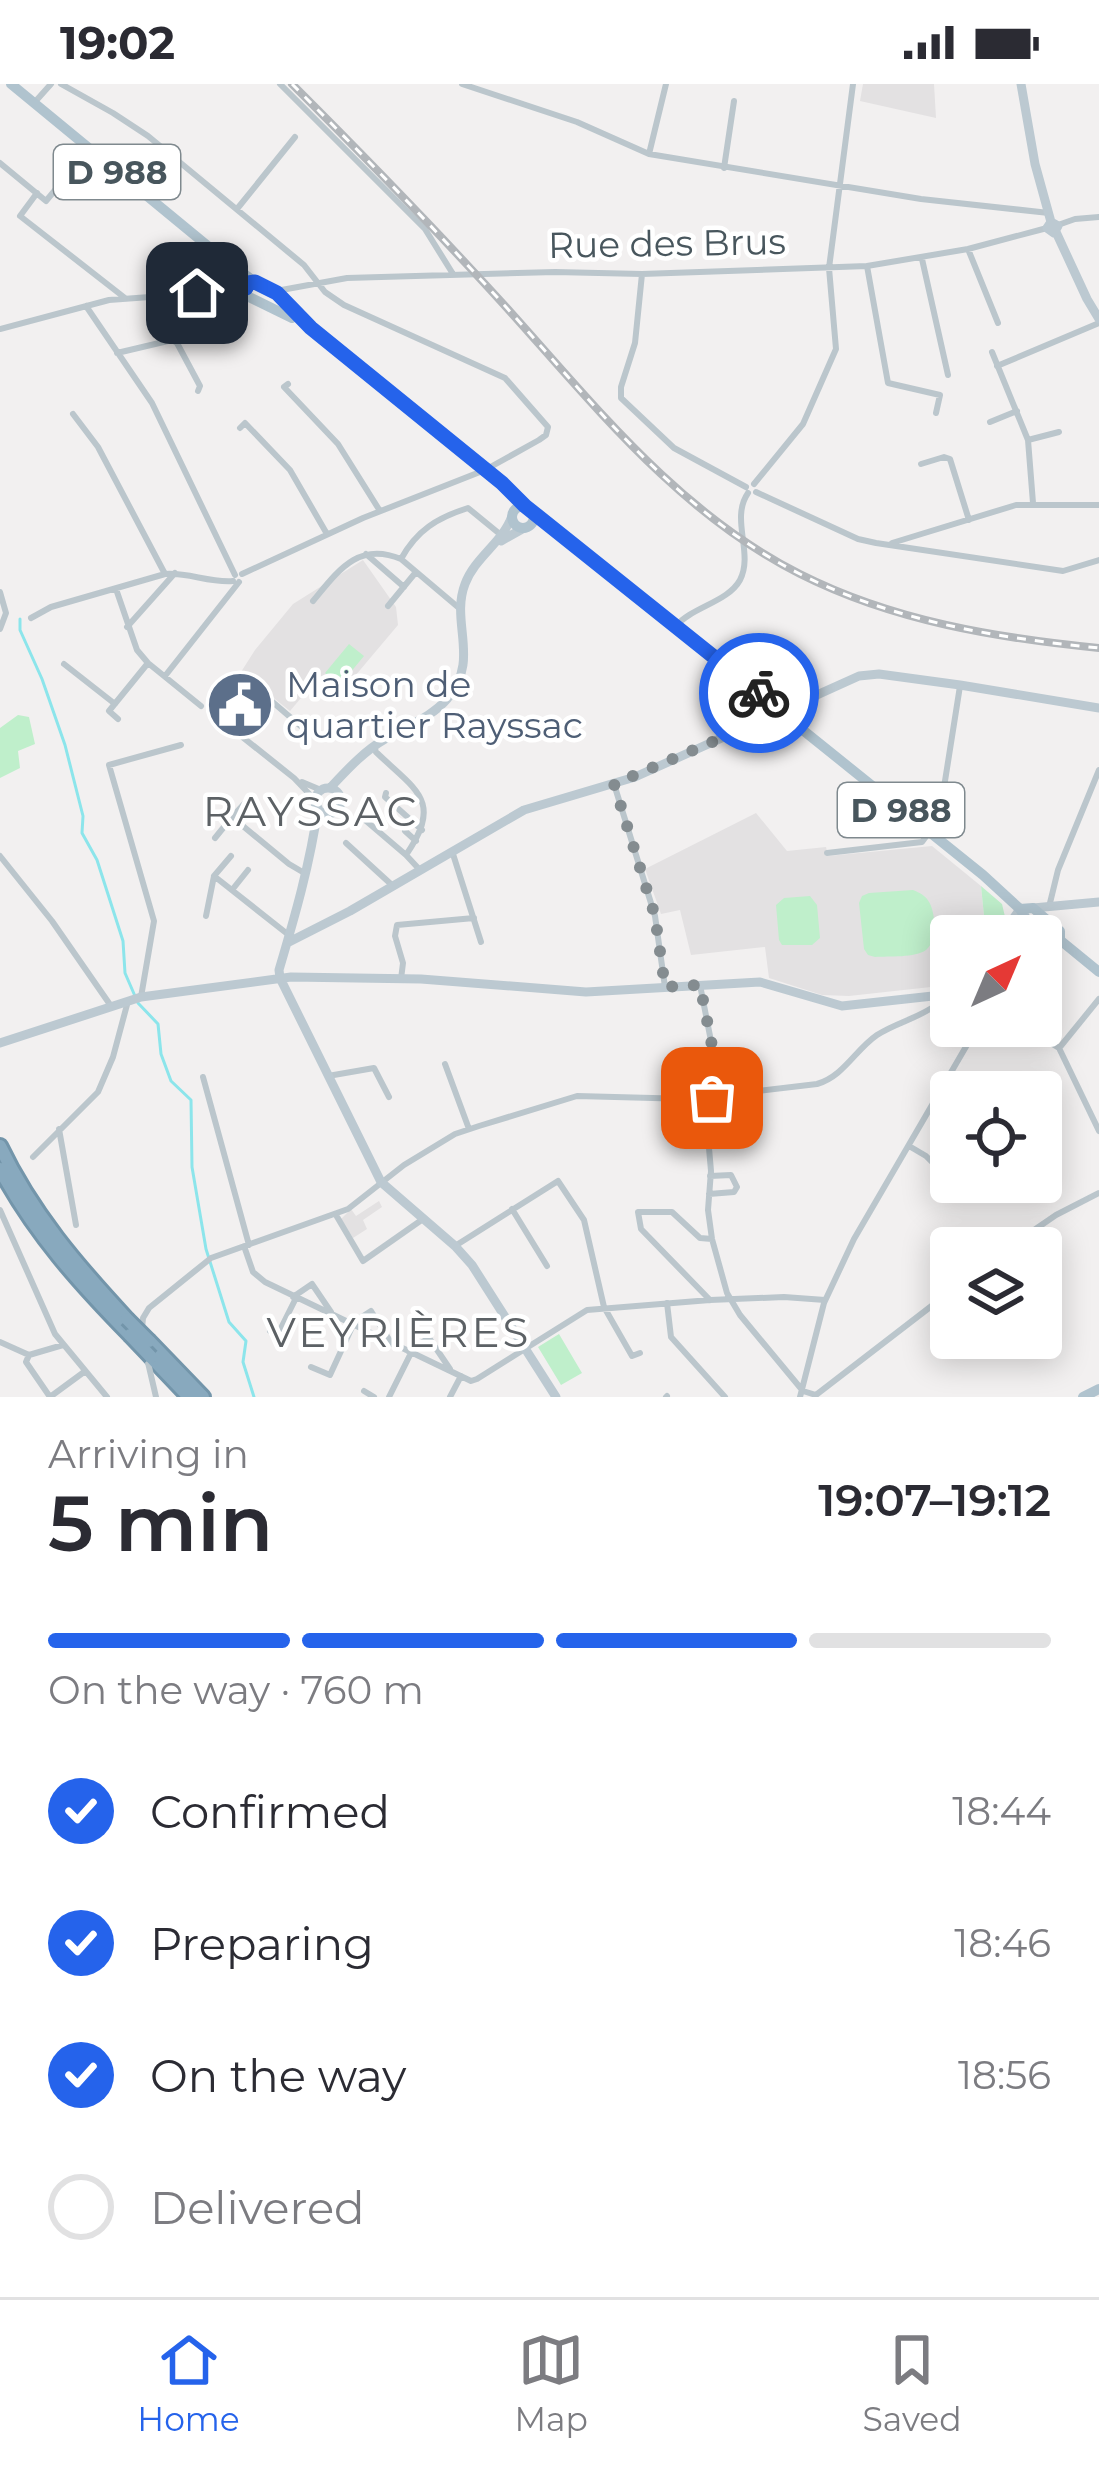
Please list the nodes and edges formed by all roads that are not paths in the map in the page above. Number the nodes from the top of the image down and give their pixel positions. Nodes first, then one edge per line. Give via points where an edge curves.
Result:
1 (10, 84) edge
2 (51, 84) edge
3 (61, 84) edge
4 (280, 84) edge
5 (462, 84) edge
6 (666, 84) edge
7 (854, 84) edge
8 (1021, 84) edge
9 (734, 101) dead end
10 (34, 104) junction
11 (295, 137) dead end
12 (89, 148) junction
13 (649, 154) junction
14 (0, 163) edge
15 (724, 168) junction
16 (839, 186) junction
17 (37, 193) junction
18 (237, 209) junction
19 (1099, 218) edge
20 (1052, 224) junction
21 (968, 250) junction
22 (922, 259) junction
23 (867, 266) junction
24 (829, 272) junction
25 (453, 274) junction
26 (642, 274) junction
27 (319, 282) junction
28 (249, 287) junction
29 (278, 297) junction
30 (125, 298) junction
31 (86, 306) junction
32 (1099, 321) edge
33 (998, 323) dead end
34 (0, 329) edge
35 (992, 352) dead end
36 (116, 353) junction
37 (998, 366) junction
38 (948, 375) dead end
39 (288, 383) dead end
40 (198, 391) dead end
41 (1016, 411) junction
42 (936, 413) dead end
43 (73, 414) dead end
44 (990, 422) dead end
45 (240, 428) dead end
46 (1059, 432) dead end
47 (1028, 440) junction
48 (921, 464) dead end
49 (485, 470) junction
50 (751, 489) junction
51 (1033, 504) junction
52 (1099, 505) edge
53 (380, 511) junction
54 (523, 514) junction
55 (969, 520) junction
56 (327, 534) junction
57 (501, 535) junction
58 (914, 536) junction
59 (889, 544) junction
60 (491, 547) junction
61 (914, 549) junction
62 (366, 554) junction
63 (401, 560) junction
64 (1099, 560) edge
65 (416, 572) junction
66 (175, 573) junction
67 (165, 574) junction
68 (237, 578) junction
69 (404, 587) junction
70 (116, 589) junction
71 (0, 592) edge
72 (313, 601) dead end
73 (388, 606) dead end
74 (460, 608) junction
75 (32, 618) dead end
76 (676, 626) junction
77 (128, 627) junction
78 (0, 629) edge
79 (148, 663) junction
80 (64, 664) dead end
81 (165, 676) junction
82 (960, 685) junction
83 (115, 704) junction
84 (201, 706) dead end
85 (1099, 708) edge
86 (782, 712) junction
87 (217, 716) dead end
88 (118, 719) dead end
89 (230, 725) junction
90 (304, 729) dead end
91 (181, 746) dead end
92 (374, 746) junction
93 (1099, 770) edge
94 (614, 784) junction
95 (386, 793) dead end
96 (325, 796) junction
97 (244, 804) dead end
98 (330, 814) junction
99 (232, 817) junction
100 (365, 820) dead end
101 (422, 830) junction
102 (405, 831) dead end
103 (930, 834) junction
104 (215, 838) dead end
105 (416, 841) junction
106 (314, 843) junction
107 (346, 843) dead end
108 (452, 851) junction
109 (826, 853) dead end
110 (406, 855) junction
111 (0, 856) edge
112 (231, 856) dead end
113 (248, 870) dead end
114 (419, 870) junction
115 (306, 874) junction
116 (214, 876) junction
117 (393, 886) junction
118 (232, 890) junction
119 (1099, 902) edge
120 (1041, 909) junction
121 (1029, 915) edge
122 (1036, 915) edge
123 (1043, 915) edge
124 (206, 916) dead end
125 (474, 918) junction
126 (294, 921) junction
127 (314, 929) junction
128 (288, 940) junction
129 (481, 942) dead end
130 (1062, 945) edge
131 (1099, 972) edge
132 (280, 978) junction
133 (400, 979) junction
134 (700, 985) junction
135 (665, 987) junction
136 (930, 997) edge
137 (1099, 998) edge
138 (135, 999) junction
139 (110, 1006) junction
140 (930, 1010) edge
141 (0, 1043) edge
142 (966, 1047) edge
143 (1059, 1048) joint
144 (445, 1064) dead end
145 (328, 1076) junction
146 (203, 1077) dead end
147 (722, 1096) junction
148 (389, 1097) dead end
149 (699, 1099) junction
150 (469, 1129) junction
151 (59, 1130) junction
152 (1099, 1131) edge
153 (0, 1146) edge
154 (909, 1146) junction
155 (33, 1157) dead end
156 (930, 1160) edge
157 (0, 1169) edge
158 (710, 1176) junction
159 (381, 1182) junction
160 (1099, 1193) edge
161 (710, 1194) junction
162 (0, 1210) edge
163 (512, 1210) junction
164 (335, 1215) junction
165 (423, 1220) junction
166 (76, 1225) dead end
167 (1039, 1227) edge
168 (712, 1239) junction
169 (246, 1245) junction
170 (455, 1246) junction
171 (547, 1266) dead end
172 (295, 1297) junction
173 (710, 1300) junction
174 (730, 1300) junction
175 (825, 1300) junction
176 (667, 1303) junction
177 (604, 1307) junction
178 (930, 1307) edge
179 (334, 1316) junction
180 (352, 1324) junction
181 (270, 1331) dead end
182 (0, 1342) edge
183 (392, 1343) junction
184 (63, 1346) junction
185 (525, 1348) junction
186 (409, 1352) junction
187 (640, 1353) dead end
188 (29, 1355) junction
189 (149, 1361) junction
190 (311, 1367) dead end
191 (84, 1372) junction
192 (452, 1372) junction
193 (461, 1376) junction
194 (1099, 1389) edge
195 (364, 1391) dead end
196 (802, 1394) edge
197 (50, 1397) edge
198 (107, 1397) edge
199 (156, 1397) edge
200 (189, 1397) edge
201 (202, 1397) edge
202 (374, 1397) edge
203 (389, 1397) edge
204 (450, 1397) edge
205 (556, 1397) edge
206 (725, 1397) edge
207 (1083, 1397) edge

1 - 10 main road, D 988
2 - 10 street
3 - 18 street via 124,119
4 - 25 street via 424,229
5 - 13 street
6 - 13 street
7 - 16 street
8 - 20 street
9 - 15 street
10 - 12 main road, D 988
11 - 18 street
12 - 17 street via 46,201
12 - 28 main road, D 988 via 245,272
13 - 15 street
14 - 17 street
15 - 16 street
16 - 20 street
16 - 24 street
17 - 30 street via 20,216
18 - 27 street
19 - 20 street
20 - 21 street, Rue des Brus
20 - 32 street
21 - 22 street, Rue des Brus
21 - 33 street
22 - 23 street, Rue des Brus
22 - 38 street
23 - 24 street, Rue des Brus
23 - 42 street via 888,383 940,395
24 - 26 street, Rue des Brus
24 - 50 street via 833,360 803,424
25 - 26 street, Rue des Brus
25 - 27 street, Rue des Brus
26 - 50 street via 621,398 674,448
27 - 29 street, Rue des Brus
27 - 49 street via 344,304 505,378 524,398 548,432
28 - 29 main road
28 - 30 street
29 - 49 main road
30 - 31 street
31 - 34 street
31 - 36 street
32 - 37 street
35 - 37 street
36 - 40 street via 172,340
36 - 68 street via 152,403
37 - 41 street
39 - 53 street
41 - 44 street
41 - 47 street
43 - 67 street
45 - 56 street via 244,423 290,470
46 - 47 street
47 - 51 street
48 - 55 street via 950,459
49 - 53 street
49 - 54 main road
50 - 59 street
50 - 76 street via 741,504 741,578
51 - 52 street
51 - 55 street
53 - 56 street
54 - 57 street
54 - 60 street
54 - 76 main road, D 988 via 553,526
55 - 58 street
56 - 68 street
57 - 60 street
57 - 63 street via 468,508 428,525
58 - 59 street
58 - 61 street
59 - 61 street
60 - 74 street via 466,580
61 - 64 street via 1063,571
62 - 63 street
62 - 69 street
62 - 72 street
63 - 65 street
65 - 69 street
65 - 74 street
66 - 67 street
66 - 68 street via 218,583
66 - 77 street
67 - 70 street
68 - 81 street
69 - 73 street
70 - 75 street
70 - 77 street
71 - 78 street
74 - 92 street via 465,642 457,685 434,711
76 - 86 main road, D 988
77 - 79 street
79 - 81 street
79 - 83 street
80 - 83 street
81 - 84 street
82 - 85 street
82 - 86 street via 868,674
82 - 103 street
83 - 88 street via 109,711
86 - 94 street
86 - 103 main road, D 988
87 - 89 street
89 - 90 street via 261,692
89 - 96 street
91 - 138 street via 109,765 154,921
92 - 96 street
92 - 101 street via 417,789
93 - 120 street
94 - 108 street via 524,809
94 - 135 street via 655,916
95 - 101 street
96 - 98 street via 323,813
96 - 98 street via 340,807
96 - 106 street
97 - 99 street
98 - 106 street
99 - 104 street
99 - 115 street
100 - 110 street
101 - 105 street
102 - 105 street
103 - 109 street via 922,842
103 - 120 main road, D 988
105 - 110 street
106 - 115 street
107 - 117 street
108 - 114 street
108 - 125 street
110 - 114 street
111 - 139 street
112 - 116 street
113 - 118 street
114 - 117 street
115 - 126 street
116 - 118 street
116 - 124 street
117 - 127 street
118 - 128 street
119 - 120 street
120 - 121 street
120 - 122 main road
120 - 123 main road
125 - 129 street
125 - 133 street via 397,925
126 - 127 street
126 - 128 street
127 - 128 street
128 - 132 street
130 - 131 main road
132 - 133 street
132 - 138 street
132 - 145 street
133 - 135 street via 586,992
134 - 135 street
134 - 136 street via 760,982 842,1006
134 - 147 street
137 - 143 street
138 - 139 street
138 - 151 street via 98,1093
139 - 141 street
140 - 147 street via 881,1032 829,1080
142 - 154 street
143 - 152 street
144 - 150 street
145 - 148 street via 374,1068
145 - 159 street
146 - 169 street
147 - 149 street
149 - 150 street via 577,1096
149 - 158 street
150 - 159 street
151 - 155 street
151 - 166 street
153 - 201 highway, bridge via 78,1267
154 - 156 street
154 - 175 street
157 - 189 highway, bridge via 58,1259
158 - 161 street
158 - 161 street via 731,1175 737,1187
159 - 164 street
159 - 165 street
160 - 167 street
161 - 168 street
162 - 184 street
163 - 170 street
163 - 171 street
163 - 177 street via 558,1181 584,1220
164 - 165 street via 363,1261
164 - 169 street
165 - 170 street
168 - 173 street via 672,1212 638,1212 641,1229
168 - 174 street
169 - 172 street via 258,1278
169 - 189 street via 210,1259 153,1304 142,1325
170 - 185 street
172 - 179 street
172 - 179 street via 312,1284
172 - 181 street via 278,1334
173 - 174 street
173 - 176 street
174 - 175 street
174 - 196 street
175 - 196 street
176 - 177 street
176 - 206 street via 671,1337
177 - 185 street
177 - 187 street via 632,1356
178 - 196 street via 816,1395
179 - 180 street
180 - 183 street
180 - 183 street via 370,1311
180 - 190 street via 330,1375
182 - 188 street
183 - 186 street
184 - 188 street
184 - 191 street
185 - 193 street via 477,1379
185 - 205 street
186 - 192 street
186 - 192 street via 429,1338
186 - 203 street
188 - 197 street
189 - 199 street
189 - 200 highway
191 - 197 street
191 - 198 street
192 - 193 street
193 - 204 street
194 - 207 main road
195 - 202 street

